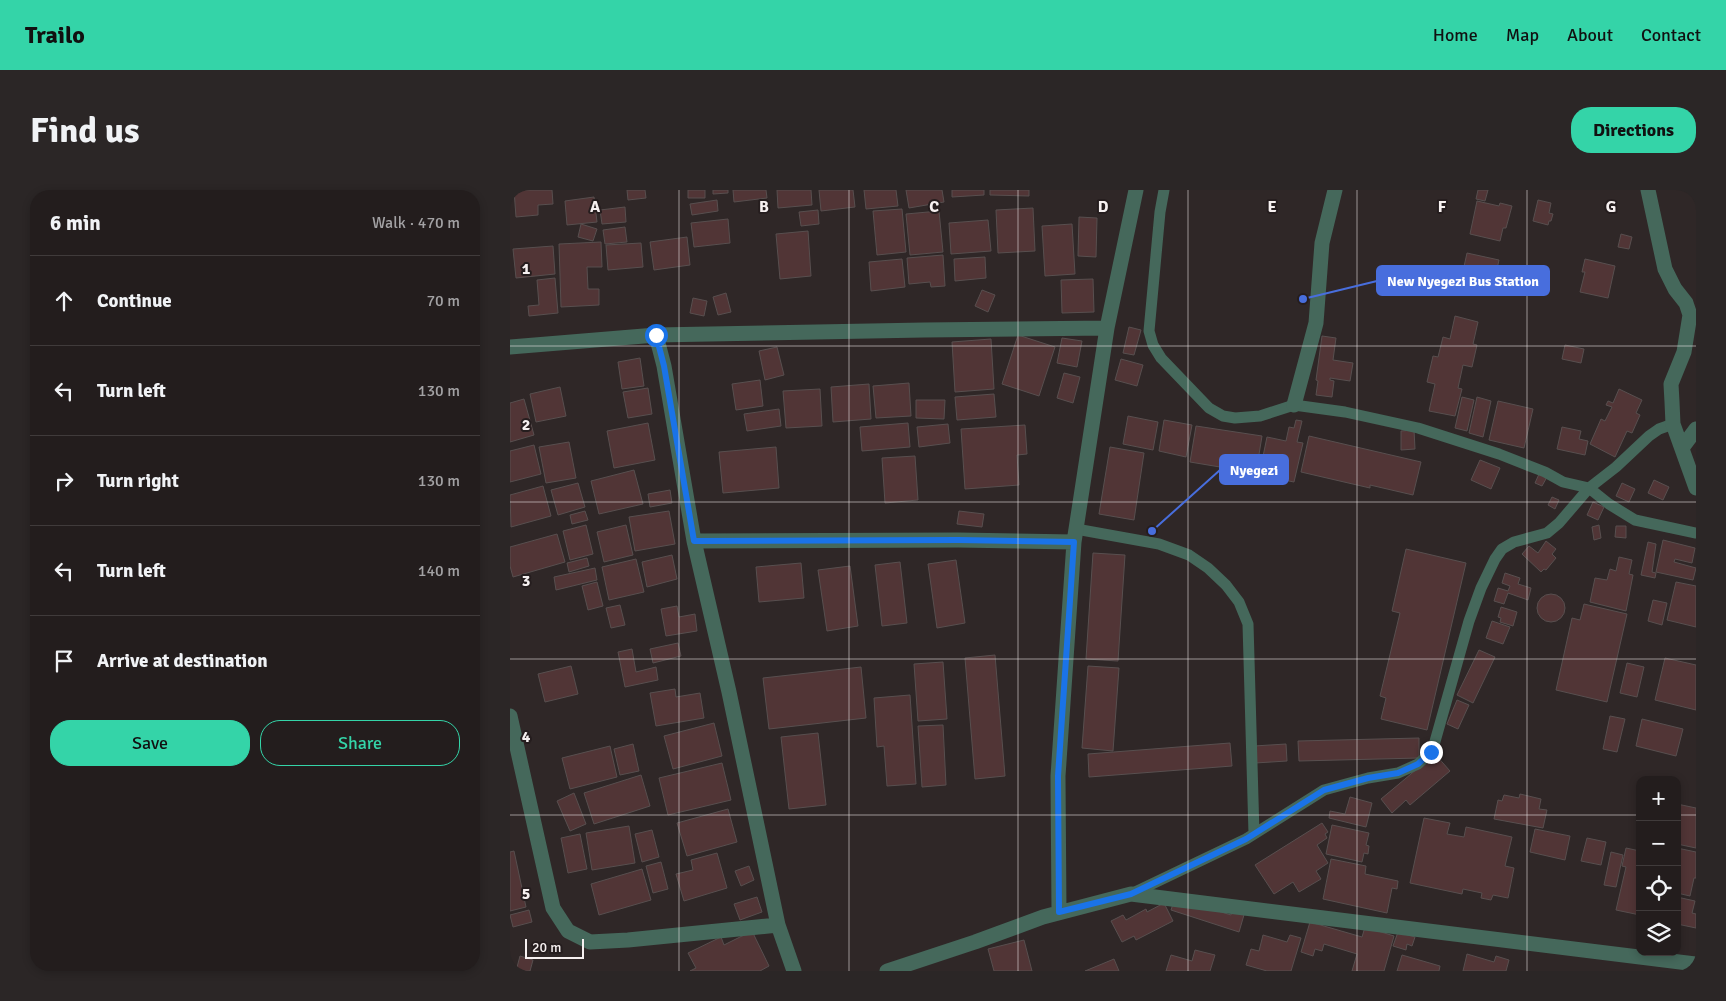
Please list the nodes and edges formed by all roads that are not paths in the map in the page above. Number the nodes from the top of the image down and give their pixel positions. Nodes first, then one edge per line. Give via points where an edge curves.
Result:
1 (1136, 190) edge
2 (1164, 190) edge
3 (1334, 190) edge
4 (1648, 190) edge
5 (1107, 328) junction
6 (656, 335) junction
7 (510, 347) edge
8 (1294, 405) junction
9 (1673, 424) junction
10 (1696, 429) edge
11 (1682, 448) junction
12 (1590, 488) junction
13 (1696, 488) edge
14 (1696, 533) edge
15 (1075, 536) junction
16 (694, 541) junction
17 (510, 716) edge
18 (1254, 834) junction
19 (1131, 894) junction
20 (1059, 912) junction
21 (778, 925) junction
22 (1696, 964) edge
23 (794, 971) edge
24 (887, 971) edge

1 - 5 street
2 - 8 lane via 1148,331 1153,345 1161,358 1210,408 1223,416 1260,416
3 - 8 street via 1322,243 1316,323
4 - 9 street via 1665,269 1690,315 1684,352 1671,384
5 - 6 street
5 - 15 street
6 - 7 street
6 - 16 street
8 - 12 lane via 1418,428 1500,454 1563,482
9 - 11 street
9 - 12 lane via 1649,436
10 - 11 street
11 - 13 street
12 - 14 lane via 1635,520
12 - 18 lane via 1547,533 1508,546 1494,559 1469,622 1434,745 1425,759 1398,773 1324,790
15 - 16 street
15 - 18 lane via 1159,544 1189,555 1208,568 1240,602 1248,624
15 - 20 street via 1058,776
16 - 21 street
17 - 21 street via 553,908 568,931 590,942
18 - 19 lane
19 - 20 street
19 - 22 street
20 - 24 street
21 - 23 street

